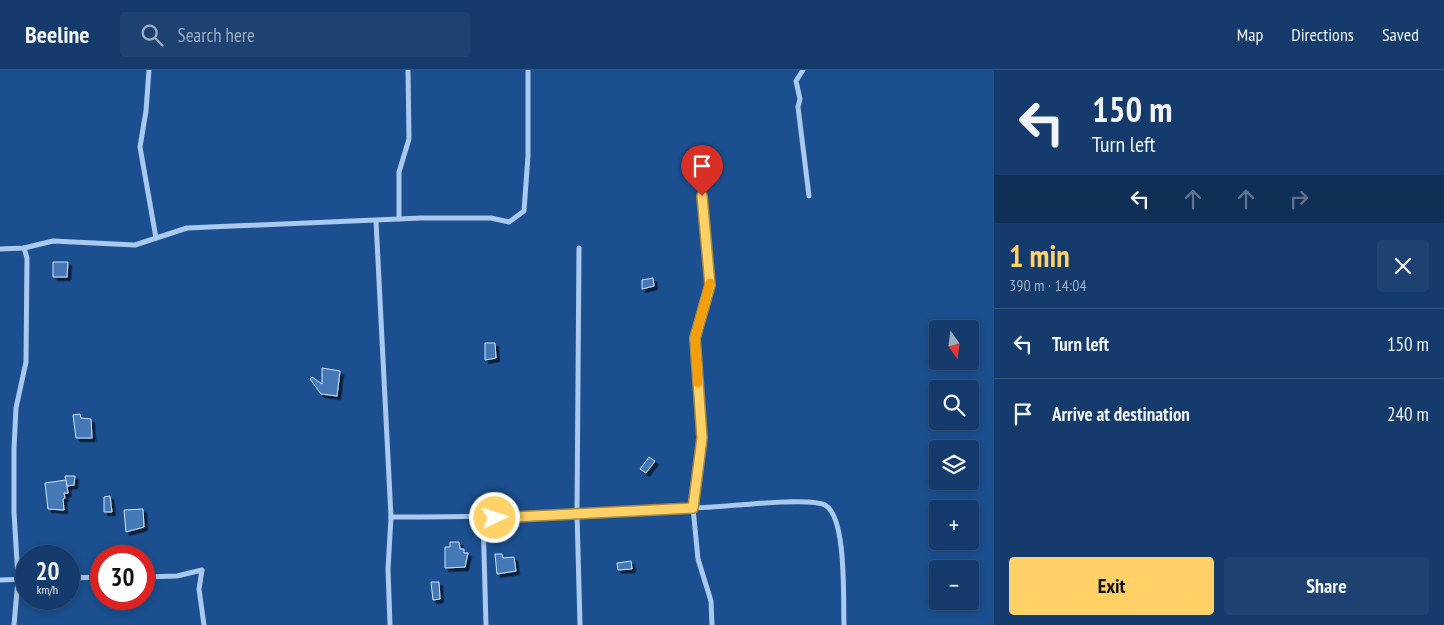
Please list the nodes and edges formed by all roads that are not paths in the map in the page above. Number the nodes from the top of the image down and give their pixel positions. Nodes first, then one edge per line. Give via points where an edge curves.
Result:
1 (149, 70) edge
2 (408, 70) edge
3 (528, 70) edge
4 (803, 70) edge
5 (700, 178) dead end
6 (809, 196) dead end
7 (399, 219) junction
8 (376, 221) junction
9 (156, 238) junction
10 (24, 248) junction
11 (579, 248) dead end
12 (0, 249) edge
13 (693, 508) junction
14 (577, 514) junction
15 (391, 517) junction
16 (483, 517) junction
17 (16, 545) edge
18 (155, 577) edge
19 (15, 579) edge
20 (0, 580) edge
21 (15, 610) edge
22 (14, 625) edge
23 (204, 625) edge
24 (390, 625) edge
25 (486, 625) edge
26 (580, 625) edge
27 (712, 625) edge
28 (844, 625) edge

1 - 9 street via 140,147
2 - 7 street via 409,139 399,172
3 - 7 street via 524,211 509,222 491,218
4 - 6 street via 796,81
5 - 13 street via 710,285 695,338 702,438
7 - 8 street
8 - 9 street via 187,228
8 - 15 street
9 - 10 street via 135,245 53,240
10 - 12 street
10 - 17 street via 27,258 26,362 16,408
11 - 14 street
13 - 14 street
13 - 27 street via 698,559 711,601
13 - 28 street via 760,503 824,505 834,515 840,538
14 - 16 street
14 - 26 street
15 - 16 street
15 - 24 street via 388,569
16 - 25 street
18 - 23 street via 202,570 200,589
19 - 20 street
21 - 22 street

